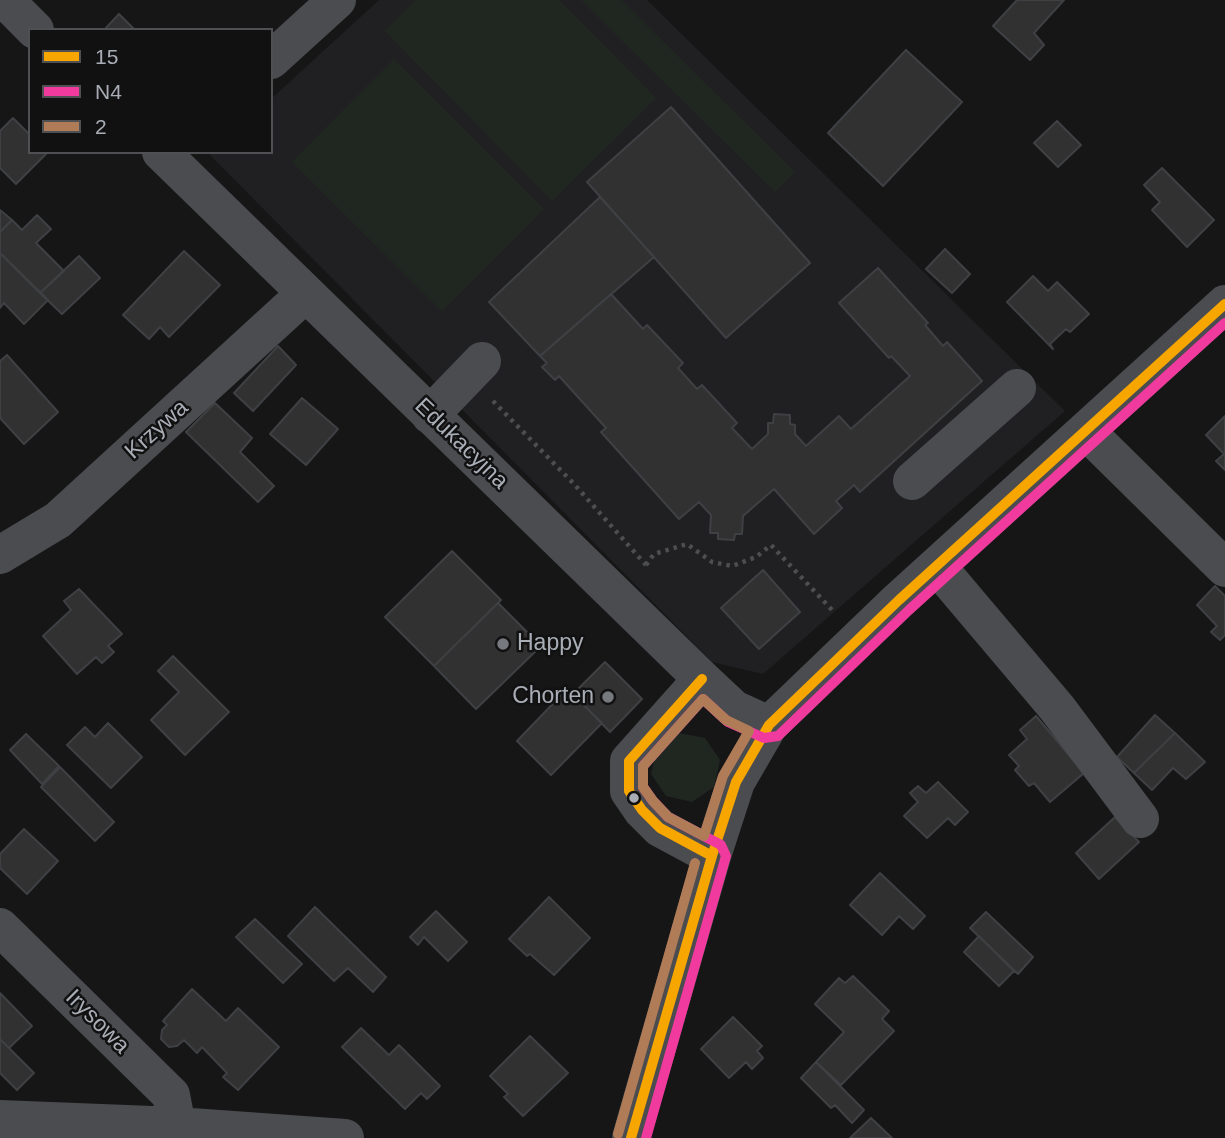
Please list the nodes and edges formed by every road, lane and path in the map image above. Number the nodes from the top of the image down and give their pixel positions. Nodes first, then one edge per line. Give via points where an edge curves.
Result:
1 (5, 0) edge
2 (337, 0) edge
3 (33, 28) edge
4 (273, 58) edge
5 (165, 154) edge
6 (305, 294) junction
7 (1225, 304) edge
8 (482, 361) dead end
9 (1017, 388) dead end
10 (430, 415) junction
11 (1086, 431) junction
12 (912, 481) dead end
13 (0, 555) edge
14 (646, 565) dead end
15 (937, 566) junction
16 (1225, 568) edge
17 (834, 612) dead end
18 (689, 665) junction
19 (769, 725) junction
20 (1140, 819) dead end
21 (712, 856) junction
22 (0, 927) edge
23 (0, 1119) edge
24 (177, 1126) junction
25 (345, 1138) edge
26 (631, 1138) edge

1 - 3 street
2 - 4 street
5 - 6 street, Edukacyjna
6 - 10 street, Edukacyjna
6 - 13 street, Krzywa via 58,520
7 - 11 street
8 - 10 street
9 - 12 street
10 - 18 street, Edukacyjna
11 - 15 street
11 - 16 street
14 - 17 path via 654,554 687,544 712,562 732,566 771,545
15 - 19 street
15 - 20 street via 1057,708
18 - 19 street, Edukacyjna via 734,709
18 - 21 street via 629,761 629,792 660,828
19 - 21 street via 736,782
21 - 26 street
22 - 24 street, Irysowa via 171,1095
23 - 24 street
24 - 25 street

